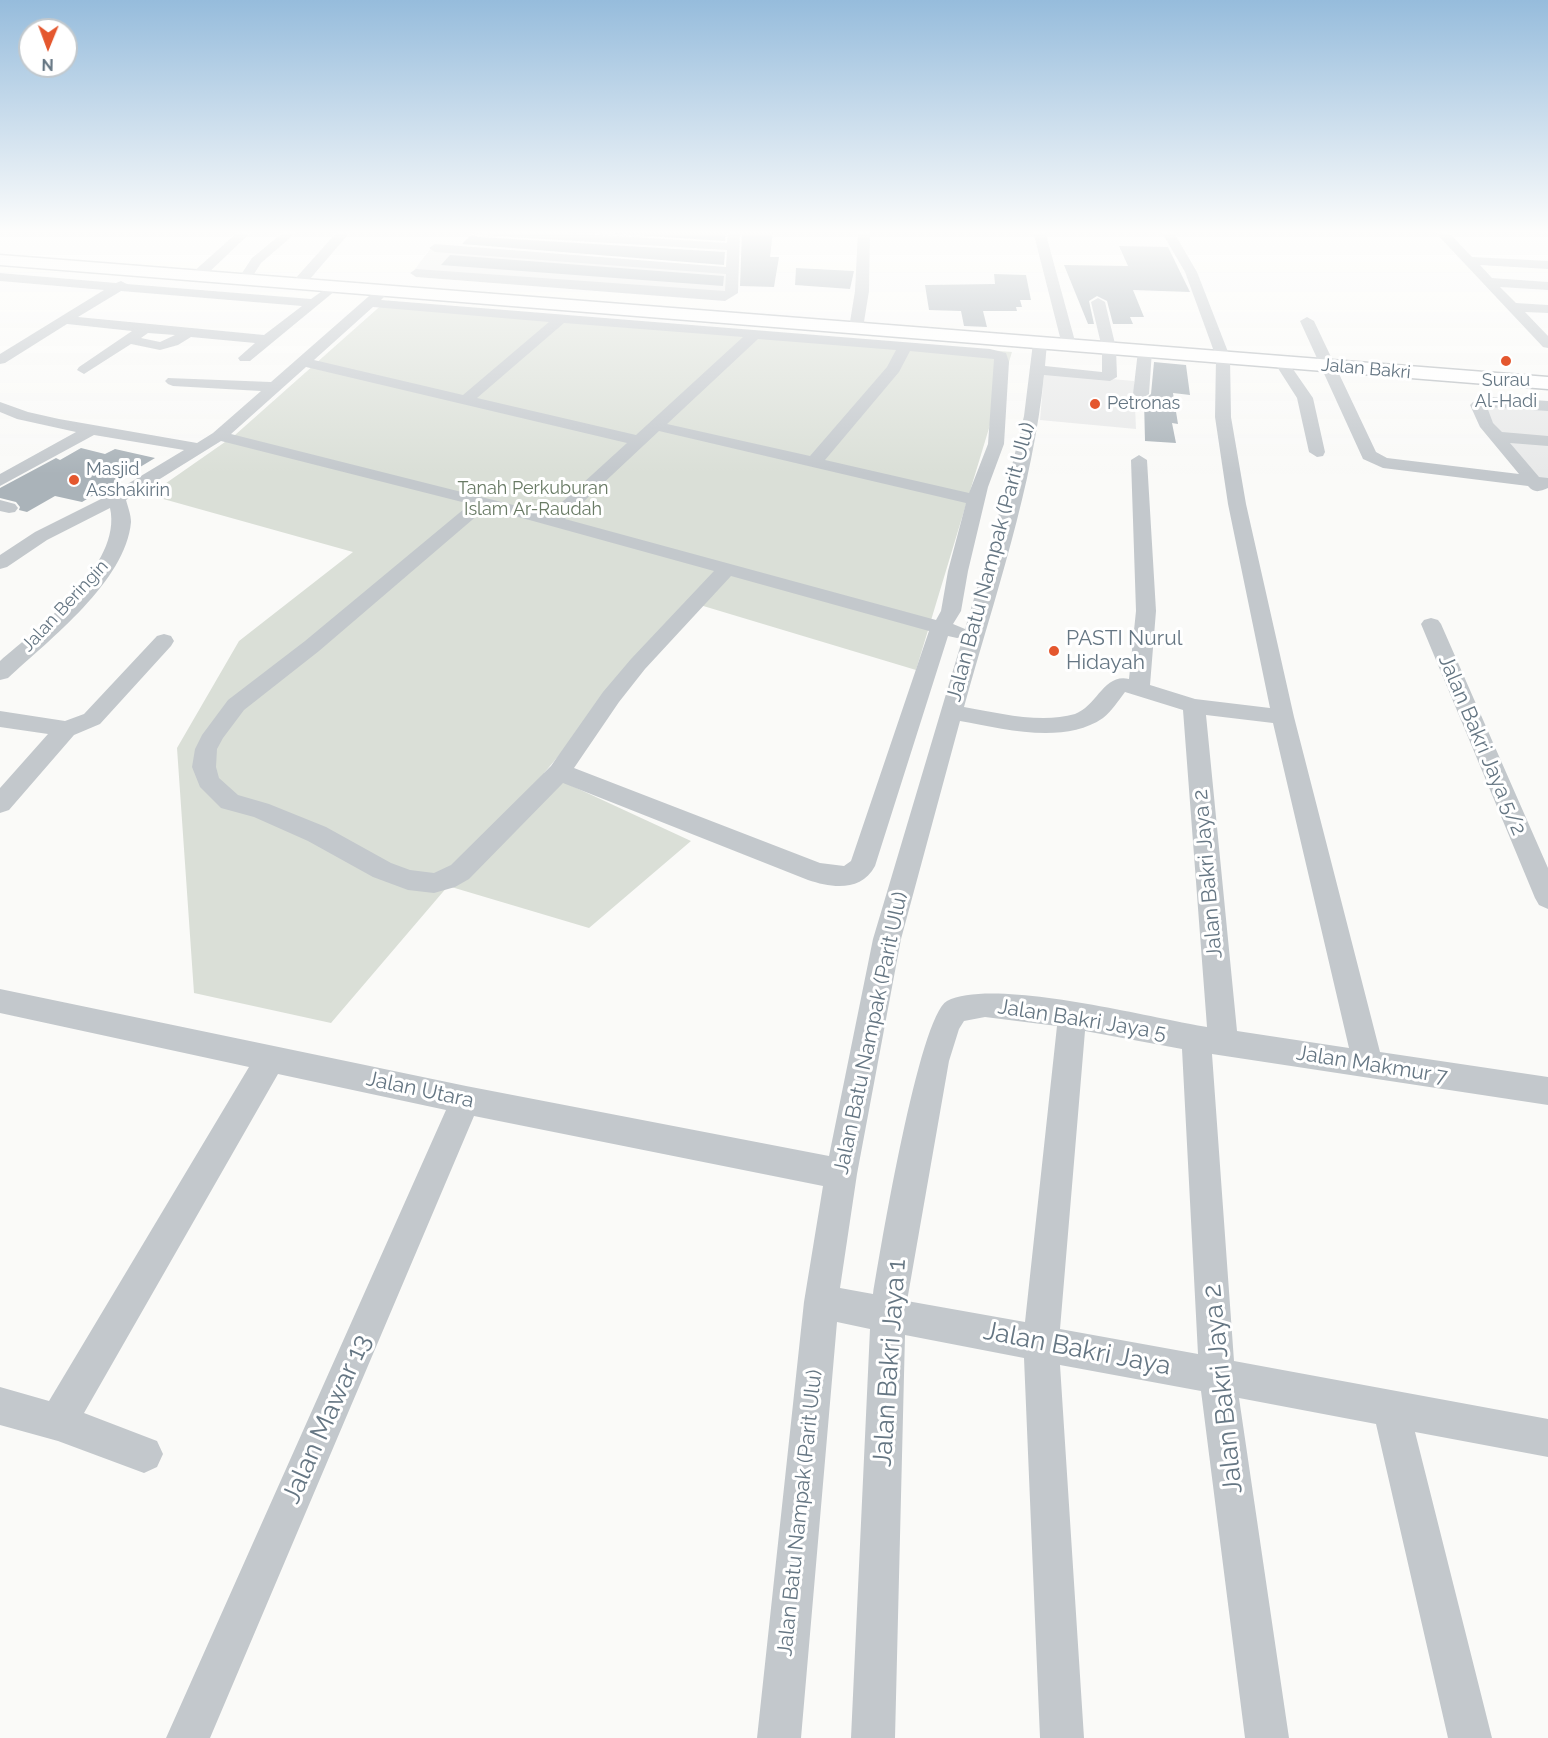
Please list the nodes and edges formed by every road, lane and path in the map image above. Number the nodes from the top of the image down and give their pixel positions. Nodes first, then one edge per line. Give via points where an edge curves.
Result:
1 (77, 312) edge
2 (302, 312) edge
3 (360, 312) edge
4 (478, 312) edge
5 (662, 312) edge
6 (859, 312) edge
7 (1061, 312) edge
8 (1100, 312) edge
9 (1207, 312) edge
10 (1519, 312) edge
11 (560, 319) junction
12 (63, 321) junction
13 (1307, 321) dead end
14 (146, 328) junction
15 (856, 328) junction
16 (1542, 331) edge
17 (188, 332) junction
18 (754, 335) junction
19 (130, 339) junction
20 (267, 340) junction
21 (1548, 344) edge
22 (1070, 345) junction
23 (904, 346) junction
24 (1109, 348) junction
25 (1145, 351) junction
26 (1038, 356) junction
27 (1224, 357) junction
28 (245, 358) dead end
29 (0, 360) edge
30 (304, 362) junction
31 (1281, 362) junction
32 (1328, 366) junction
33 (84, 370) dead end
34 (173, 381) dead end
35 (1548, 383) edge
36 (274, 387) junction
37 (1141, 394) dead end
38 (466, 400) junction
39 (1548, 406) edge
40 (0, 407) edge
41 (657, 426) junction
42 (91, 430) junction
43 (219, 436) junction
44 (1497, 437) junction
45 (641, 441) junction
46 (1548, 441) edge
47 (200, 448) junction
48 (1317, 452) dead end
49 (1139, 460) dead end
50 (813, 463) junction
51 (0, 481) edge
52 (1541, 482) edge
53 (117, 498) junction
54 (1548, 499) edge
55 (976, 500) junction
56 (483, 502) junction
57 (552, 521) junction
58 (0, 562) edge
59 (726, 570) junction
60 (1431, 624) dead end
61 (940, 628) junction
62 (972, 636) junction
63 (164, 640) dead end
64 (0, 673) edge
65 (1139, 689) junction
66 (1194, 706) junction
67 (950, 712) junction
68 (1283, 717) junction
69 (0, 719) edge
70 (66, 729) junction
71 (560, 772) junction
72 (0, 804) edge
73 (1548, 898) edge
74 (0, 1001) edge
75 (969, 1007) joint
76 (1072, 1015) junction
77 (1209, 1040) junction
78 (270, 1060) junction
79 (1368, 1064) junction
80 (1548, 1091) edge
81 (466, 1100) junction
82 (841, 1174) junction
83 (821, 1302) junction
84 (888, 1314) junction
85 (1041, 1343) junction
86 (1217, 1376) junction
87 (0, 1406) edge
88 (1391, 1408) junction
89 (58, 1422) junction
90 (1548, 1438) edge
91 (144, 1454) dead end
92 (188, 1738) edge
93 (779, 1738) edge
94 (873, 1738) edge
95 (1062, 1738) edge
96 (1267, 1738) edge
97 (1470, 1738) edge

1 - 12 street
2 - 20 street
3 - 30 street
4 - 11 street
5 - 15 main road, Jalan Bakri
6 - 15 street
7 - 22 street
8 - 24 street
9 - 27 street
10 - 16 street
11 - 18 street
11 - 38 street
12 - 14 street
12 - 29 street
13 - 32 street
14 - 17 street
14 - 19 street
15 - 26 main road, Jalan Bakri
16 - 21 street
17 - 19 street via 154,348
17 - 20 street
18 - 23 street
18 - 41 street
19 - 33 street
20 - 28 street
22 - 24 main road, Jalan Bakri
22 - 26 main road, Jalan Bakri
23 - 50 street via 894,369
23 - 55 street via 1001,356 996,444
24 - 25 main road, Jalan Bakri
24 - 26 street via 1110,377
25 - 27 main road, Jalan Bakri
25 - 37 street
26 - 62 street, Jalan Batu Nampak (Parit Ulu) via 1032,416 1016,486
27 - 31 main road, Jalan Bakri
27 - 68 street via 1222,406 1233,481
30 - 36 street
30 - 38 street
31 - 32 main road, Jalan Bakri
31 - 48 street via 1305,398
32 - 35 main road, Jalan Bakri
32 - 52 street via 1369,455 1375,459
34 - 36 street
36 - 43 street
38 - 45 street
39 - 44 street via 1482,402 1479,411
40 - 42 street via 23,416
41 - 45 street
41 - 50 street
42 - 47 street
42 - 51 street
43 - 47 street
43 - 56 street
44 - 46 street
44 - 52 street
45 - 57 street
47 - 53 street
49 - 65 street via 1146,611
50 - 55 street
52 - 54 street
53 - 58 street via 41,536
53 - 64 street, Jalan Beringin via 122,508 122,529 102,572
55 - 61 street via 951,611
56 - 57 street
56 - 71 street via 236,705 206,749 204,766 208,781 230,802 317,834 382,870 408,880 434,883 460,872
57 - 59 street
59 - 61 street
59 - 71 street via 638,664
60 - 73 street, Jalan Bakri Jaya 5/2
61 - 62 street
61 - 71 street via 881,815 862,866 854,875 818,873
62 - 67 street, Jalan Batu Nampak (Parit Ulu)
63 - 70 street via 92,719
65 - 66 street
65 - 67 street via 1120,684 1097,712 1074,723 1010,722
66 - 68 street
66 - 77 street, Jalan Bakri Jaya 2
67 - 82 street, Jalan Batu Nampak (Parit Ulu) via 886,939
68 - 79 street
69 - 70 street
70 - 72 street
74 - 78 street, Jalan Utara
75 - 76 street, Jalan Bakri Jaya 5 via 1004,1006
75 - 84 street, Jalan Bakri Jaya 1 via 955,1011 939,1039
76 - 77 street, Jalan Bakri Jaya 5
76 - 85 street
77 - 79 street, Jalan Makmur 7
77 - 86 street, Jalan Bakri Jaya 2
78 - 81 street, Jalan Utara
78 - 89 street
79 - 80 street, Jalan Makmur 7
81 - 82 street, Jalan Utara
81 - 92 street, Jalan Mawar 13
82 - 83 street, Jalan Batu Nampak (Parit Ulu)
83 - 84 street, Jalan Bakri Jaya
83 - 93 street, Jalan Batu Nampak (Parit Ulu)
84 - 85 street, Jalan Bakri Jaya
84 - 94 street, Jalan Bakri Jaya 1
85 - 86 street, Jalan Bakri Jaya
85 - 95 street
86 - 88 street, Jalan Bakri Jaya
86 - 96 street, Jalan Bakri Jaya 2
87 - 89 street
88 - 90 street, Jalan Bakri Jaya
88 - 97 street
89 - 91 street

